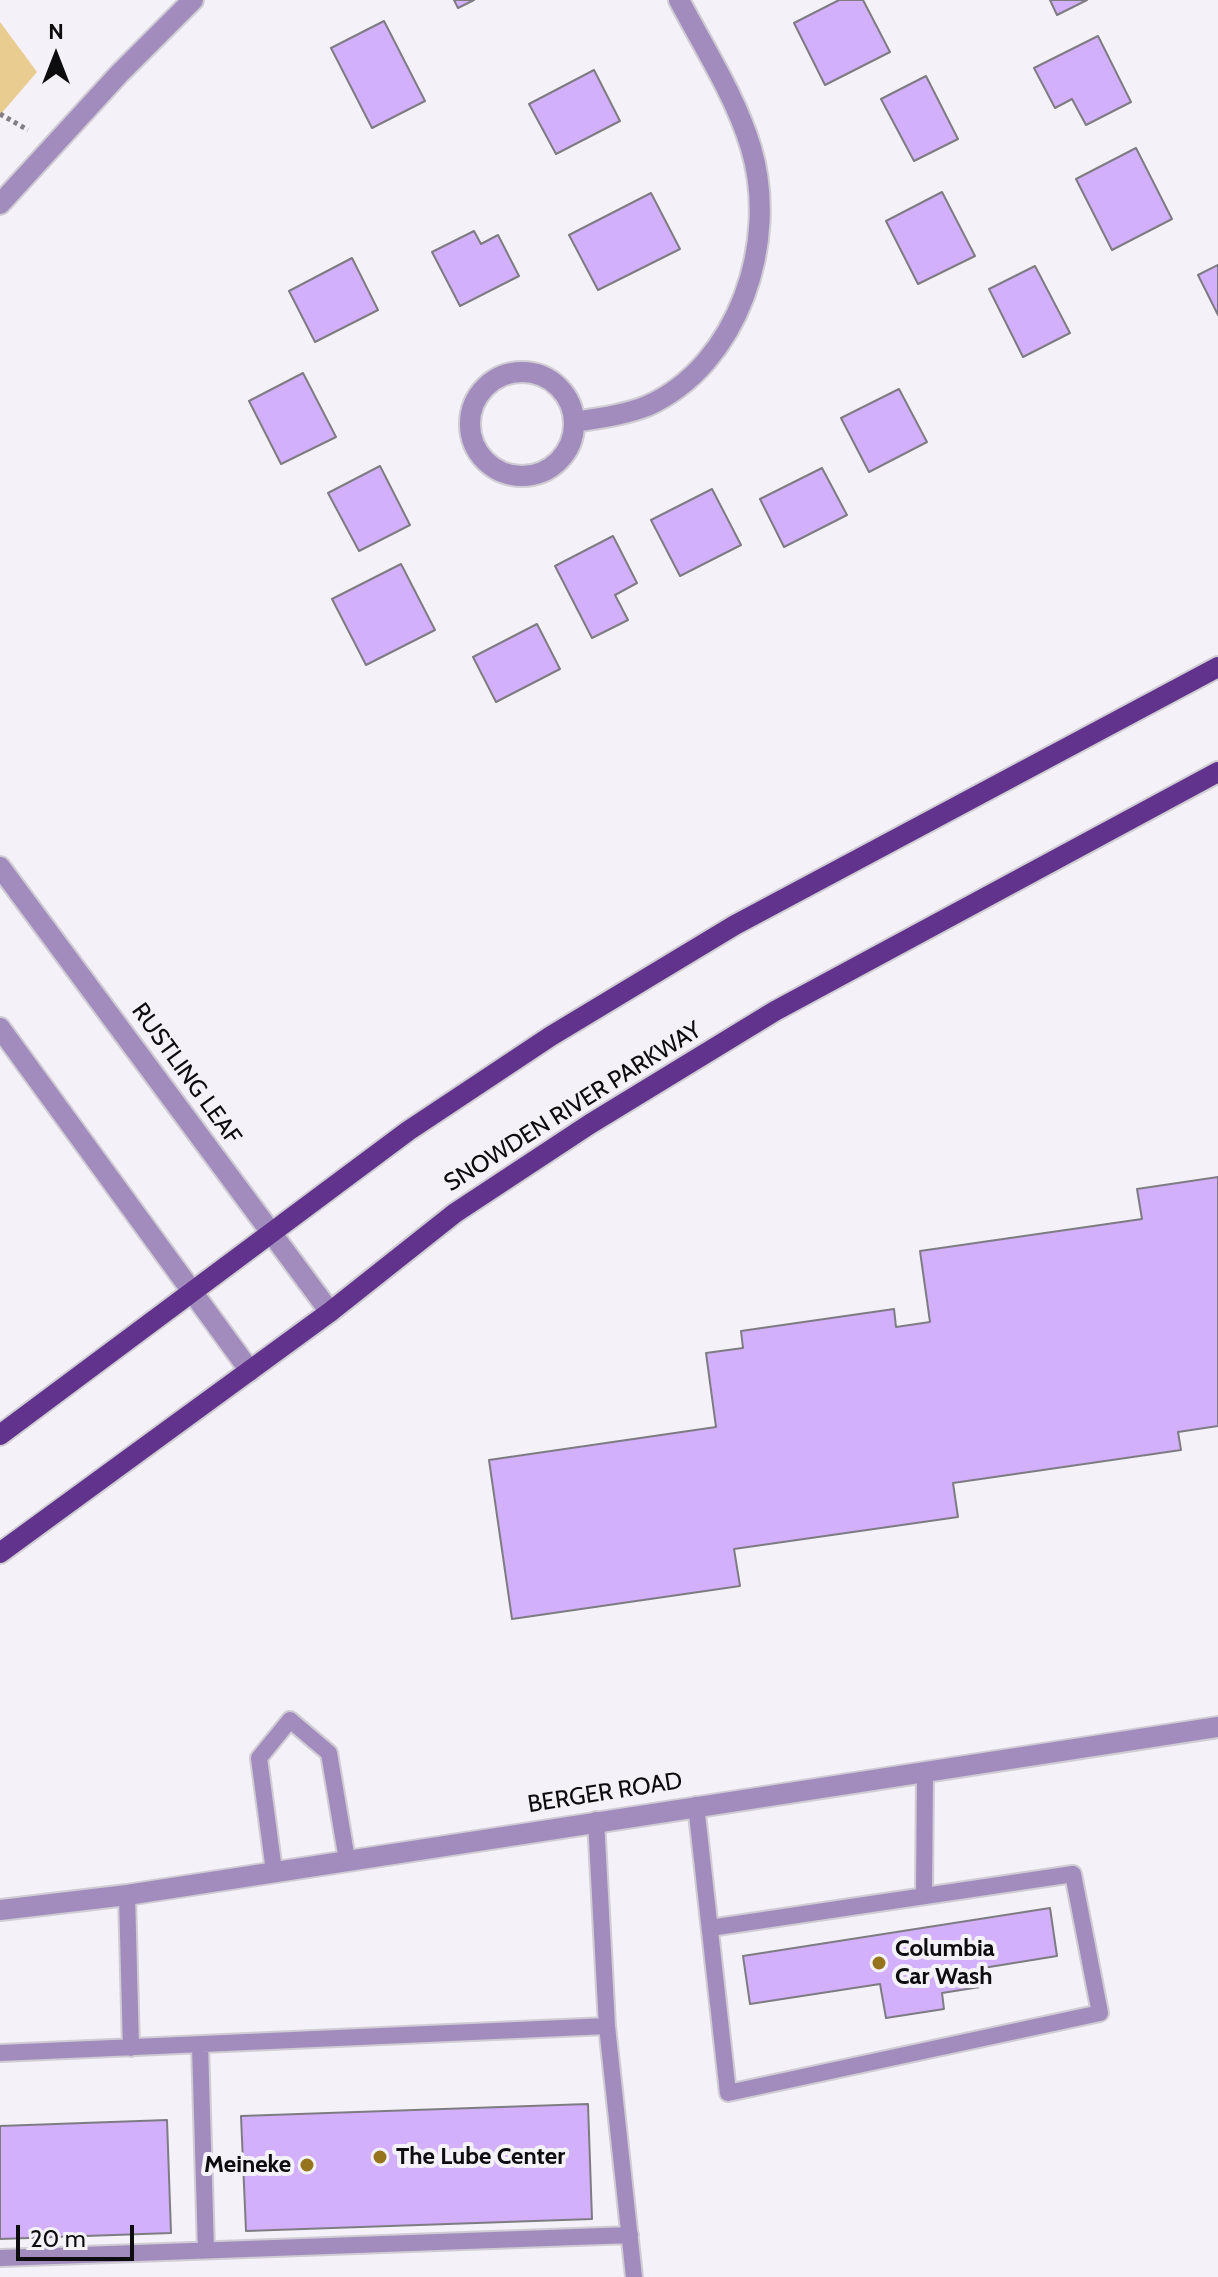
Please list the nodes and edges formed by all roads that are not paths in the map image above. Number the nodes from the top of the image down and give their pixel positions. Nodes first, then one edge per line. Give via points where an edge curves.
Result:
1 (193, 0) edge
2 (679, 0) edge
3 (0, 204) edge
4 (575, 422) junction
5 (1218, 667) edge
6 (1218, 772) edge
7 (0, 867) edge
8 (0, 1028) edge
9 (272, 1235) junction
10 (193, 1293) junction
11 (330, 1312) junction
12 (250, 1371) junction
13 (0, 1435) edge
14 (0, 1553) edge
15 (1218, 1727) edge
16 (925, 1771) junction
17 (696, 1805) junction
18 (596, 1820) junction
19 (347, 1860) junction
20 (274, 1871) junction
21 (127, 1895) junction
22 (924, 1896) junction
23 (0, 1910) edge
24 (710, 1928) junction
25 (607, 2026) junction
26 (200, 2045) junction
27 (131, 2048) junction
28 (0, 2053) edge
29 (630, 2235) junction
30 (206, 2250) junction
31 (0, 2258) edge
32 (634, 2277) edge

1 - 3 street
2 - 4 street via 752,151 758,192 754,261 730,327 680,383 648,405
4 - 4 street via 567,396 555,383 521,372 499,377 483,389 469,421 472,441 493,468 529,476 561,461
5 - 9 main road via 735,925 551,1036 408,1131
6 - 11 main road, SNOWDEN RIVER PARKWAY via 775,1011 455,1213
7 - 9 street, RUSTLING LEAF
8 - 10 street
9 - 10 main road
9 - 11 street, RUSTLING LEAF
10 - 12 street
10 - 13 main road
11 - 12 main road, SNOWDEN RIVER PARKWAY
12 - 14 main road, SNOWDEN RIVER PARKWAY
15 - 16 street, BERGER ROAD
16 - 17 street, BERGER ROAD
16 - 22 lane
17 - 18 street, BERGER ROAD
17 - 24 lane
18 - 19 street, BERGER ROAD
18 - 25 lane
19 - 20 street, BERGER ROAD
19 - 20 lane via 329,1753 290,1720 259,1758
20 - 21 street, BERGER ROAD
21 - 23 street, BERGER ROAD
21 - 27 lane
22 - 24 lane
22 - 24 lane via 1073,1874 1100,2013 728,2093
25 - 26 lane
25 - 29 lane
26 - 27 lane
26 - 30 lane
27 - 28 lane
29 - 30 lane
29 - 32 lane
30 - 31 lane

